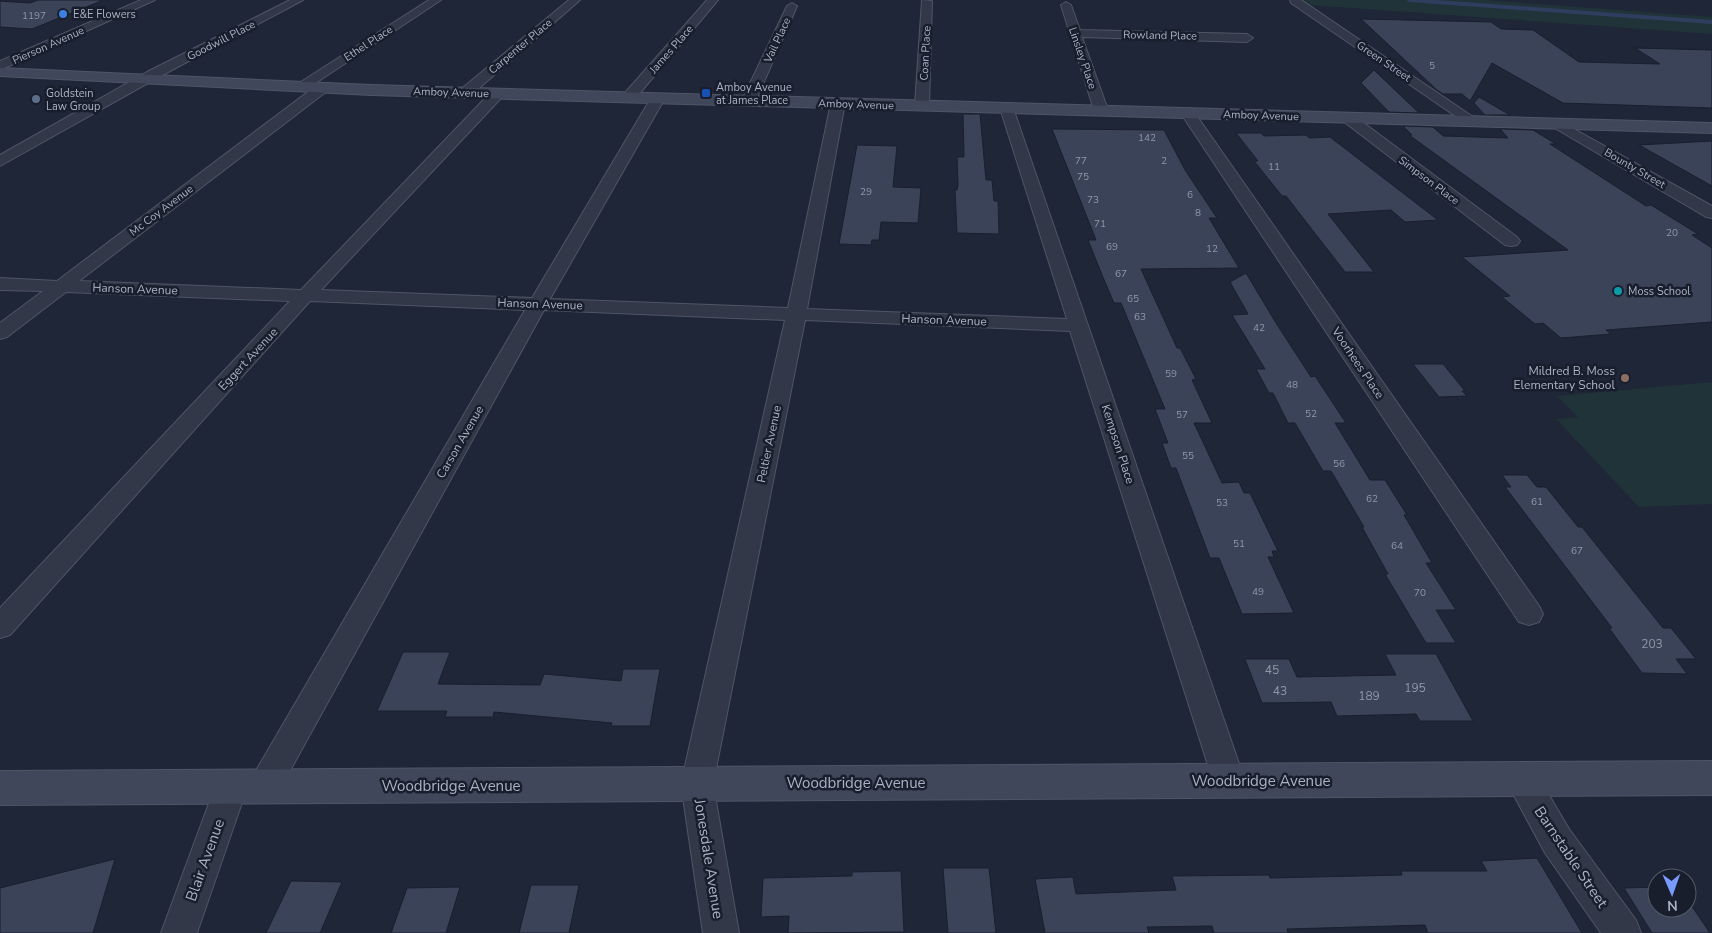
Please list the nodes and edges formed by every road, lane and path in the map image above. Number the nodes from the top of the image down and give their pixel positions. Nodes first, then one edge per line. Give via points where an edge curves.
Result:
1 (150, 0) edge
2 (298, 0) edge
3 (436, 0) edge
4 (575, 0) edge
5 (713, 0) edge
6 (1295, 0) edge
7 (928, 1) edge
8 (1066, 5) dead end
9 (792, 6) dead end
10 (1074, 33) junction
11 (1247, 38) dead end
12 (0, 66) edge
13 (0, 72) edge
14 (144, 79) junction
15 (300, 87) junction
16 (322, 88) junction
17 (465, 93) junction
18 (498, 94) junction
19 (629, 97) junction
20 (658, 98) junction
21 (749, 100) junction
22 (838, 103) junction
23 (922, 105) junction
24 (1007, 108) junction
25 (1101, 110) junction
26 (1187, 112) junction
27 (1348, 118) junction
28 (1472, 121) junction
29 (1558, 124) junction
30 (1712, 128) edge
31 (0, 161) edge
32 (1712, 213) edge
33 (1511, 241) dead end
34 (0, 284) edge
35 (61, 286) junction
36 (306, 295) junction
37 (538, 304) junction
38 (796, 315) junction
39 (1079, 325) junction
40 (0, 333) edge
41 (1529, 614) dead end
42 (0, 626) edge
43 (1712, 778) edge
44 (1522, 779) junction
45 (1229, 781) junction
46 (697, 784) junction
47 (247, 787) junction
48 (0, 788) edge
49 (179, 933) edge
50 (721, 933) edge
51 (1623, 933) edge

1 - 12 street, Pierson Avenue
2 - 14 street, Goodwill Place
3 - 15 street, Ethel Place
4 - 17 street, Carpenter Place
5 - 19 street, James Place
6 - 28 street, Green Street
7 - 23 street, Coan Place
8 - 10 street, Linsley Place
9 - 21 street, Vail Place
10 - 11 street, Rowland Place
10 - 25 street, Linsley Place
13 - 14 street, Amboy Avenue
14 - 15 street, Amboy Avenue
14 - 31 street, Goodwill Place
15 - 16 street, Amboy Avenue
16 - 17 street, Amboy Avenue
16 - 35 street, Mc Coy Avenue
17 - 18 street, Amboy Avenue
18 - 19 street, Amboy Avenue
18 - 36 street, Eggert Avenue
19 - 20 street, Amboy Avenue
20 - 21 street, Amboy Avenue
20 - 37 street, Carson Avenue
21 - 22 street, Amboy Avenue
22 - 23 street, Amboy Avenue
22 - 38 street, Peltier Avenue
23 - 24 street, Amboy Avenue
24 - 25 street, Amboy Avenue
24 - 39 street, Kempson Place
25 - 26 street, Amboy Avenue
26 - 27 street, Amboy Avenue
26 - 41 street, Voorhees Place
27 - 28 street, Amboy Avenue
27 - 33 street, Simpson Place
28 - 29 street, Amboy Avenue
29 - 30 street, Amboy Avenue
29 - 32 street, Bounty Street
34 - 35 street, Hanson Avenue
35 - 36 street, Hanson Avenue
35 - 40 street, Mc Coy Avenue
36 - 37 street, Hanson Avenue
36 - 42 street, Eggert Avenue
37 - 38 street, Hanson Avenue
37 - 47 street, Carson Avenue
38 - 39 street, Hanson Avenue
38 - 46 street, Peltier Avenue
39 - 45 street, Kempson Place
43 - 44 street, Woodbridge Avenue
44 - 45 street, Woodbridge Avenue
44 - 51 street, Barnstable Street via 1557,841
45 - 46 street, Woodbridge Avenue
46 - 47 street, Woodbridge Avenue
46 - 50 street, Jonesdale Avenue
47 - 48 street, Woodbridge Avenue
47 - 49 street, Blair Avenue

